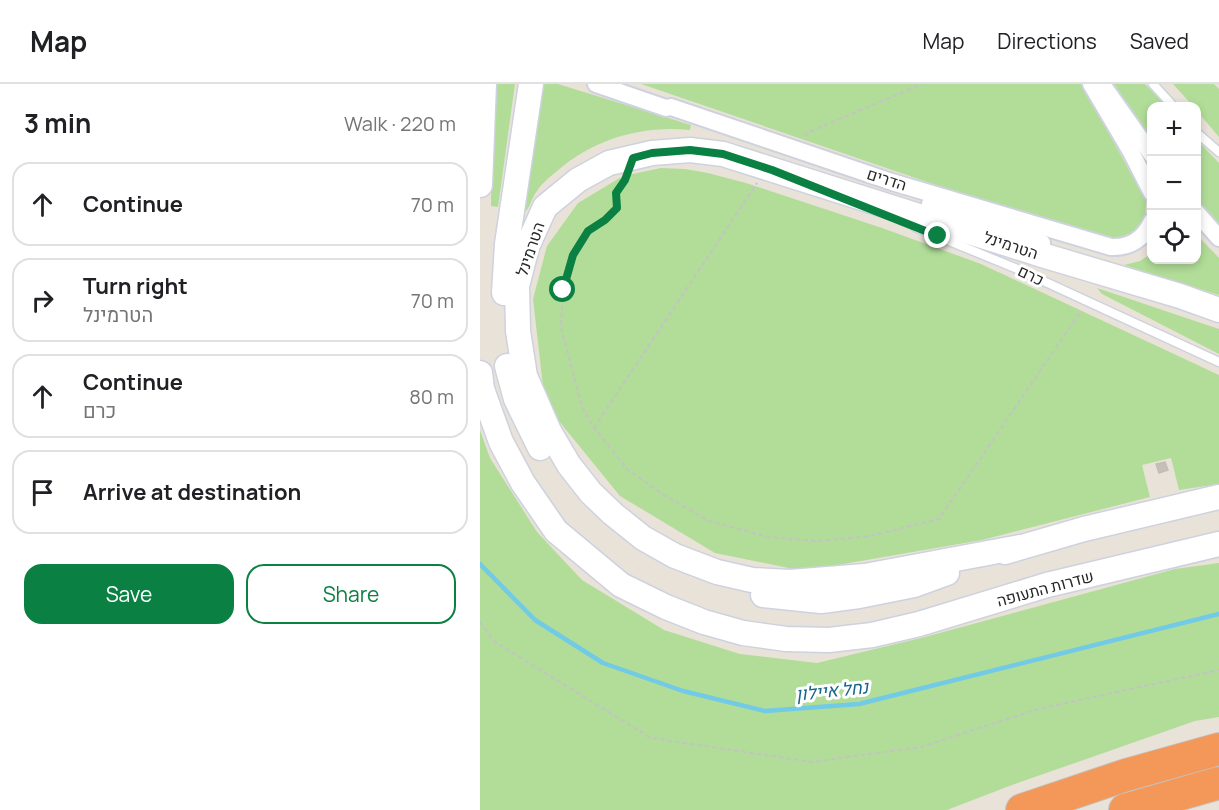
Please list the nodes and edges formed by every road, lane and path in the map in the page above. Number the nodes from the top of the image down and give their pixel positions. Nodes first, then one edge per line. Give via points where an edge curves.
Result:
1 (484, 84) edge
2 (531, 84) edge
3 (593, 84) edge
4 (921, 84) edge
5 (1091, 84) edge
6 (1102, 84) edge
7 (1153, 84) edge
8 (1169, 102) edge
9 (666, 108) junction
10 (1201, 136) edge
11 (792, 147) junction
12 (1147, 148) edge
13 (1219, 152) edge
14 (633, 158) junction
15 (772, 170) junction
16 (1147, 183) edge
17 (480, 185) edge
18 (1201, 217) edge
19 (893, 218) dead end
20 (904, 222) dead end
21 (1147, 231) edge
22 (1219, 238) edge
23 (1180, 296) junction
24 (1088, 301) junction
25 (1219, 310) edge
26 (1219, 362) edge
27 (480, 373) edge
28 (594, 428) junction
29 (1219, 497) edge
30 (1219, 544) edge
31 (1020, 547) junction
32 (480, 622) edge
33 (1219, 670) edge
34 (1219, 748) edge
35 (1219, 783) edge
36 (1022, 810) edge
37 (1125, 810) edge

1 - 17 main road
2 - 31 main road via 507,244 505,355 516,399 535,440 580,504 636,551 672,568 746,593 821,601 914,585
3 - 9 street, הדרים
4 - 11 path via 809,132
5 - 16 street
6 - 12 street
7 - 8 lane
9 - 11 street, הדרים
9 - 23 street, הדרים via 669,113 1090,260
10 - 13 lane
11 - 21 street, הדרים via 892,182 1111,248 1133,243
14 - 15 main road, הטרמינל via 690,150 723,154
14 - 28 path via 616,193 617,208 588,231 573,255 563,290 561,327 582,407
14 - 31 main road, הטרמינל via 609,163 578,180 545,207 527,248 517,286 525,376 549,431 591,493 643,538 675,556 752,580 790,582 865,576
15 - 19 lane
15 - 23 main road, הטרמינל
15 - 28 path via 753,188
18 - 22 street
20 - 24 lane, כרם
23 - 25 main road, הטרמינל
24 - 26 lane, כרם
24 - 28 path via 939,519 870,536 816,541 768,537 709,521 667,497 628,470
27 - 30 main road, שדרות התעופה via 501,442 556,531 621,585 704,622 743,633 829,640 872,635 1047,585
29 - 31 main road
32 - 33 path via 495,642 651,738 812,762 921,747 1038,709
34 - 36 highway
35 - 37 highway

